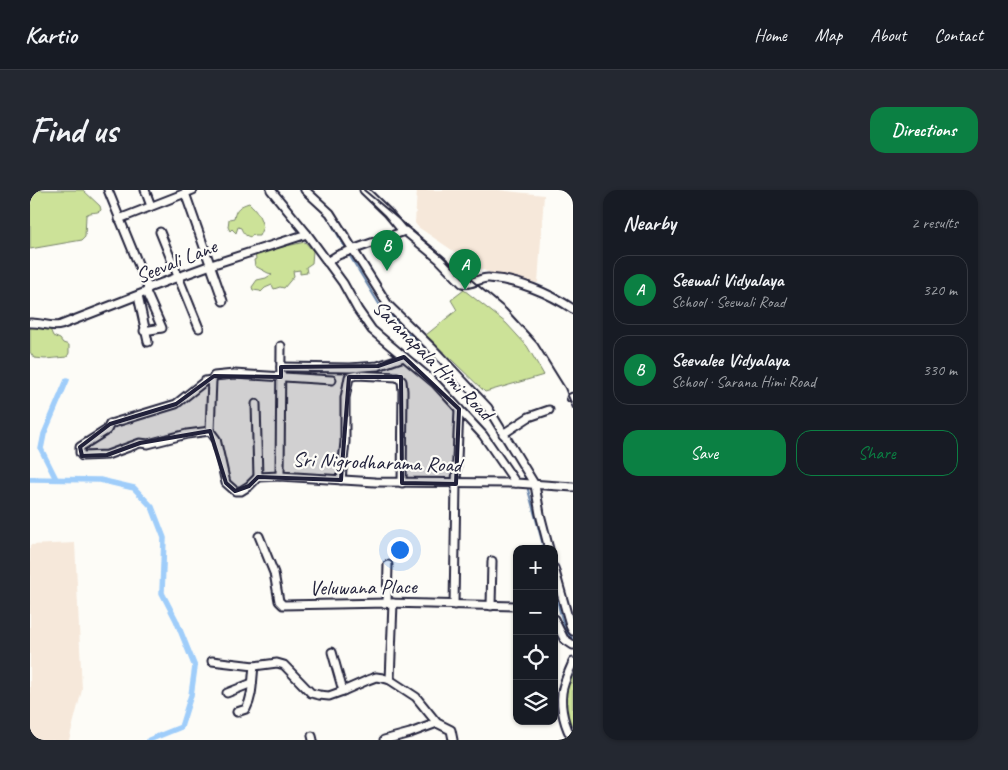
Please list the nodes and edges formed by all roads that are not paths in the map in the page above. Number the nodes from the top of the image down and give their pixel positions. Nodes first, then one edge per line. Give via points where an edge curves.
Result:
1 (108, 190) edge
2 (145, 190) edge
3 (193, 190) edge
4 (271, 190) edge
5 (305, 190) edge
6 (364, 190) edge
7 (182, 193) edge
8 (151, 206) junction
9 (119, 219) junction
10 (402, 230) junction
11 (160, 232) dead end
12 (307, 234) junction
13 (350, 251) junction
14 (328, 262) junction
15 (211, 265) junction
16 (177, 278) junction
17 (147, 290) junction
18 (138, 296) junction
19 (223, 301) dead end
20 (573, 309) edge
21 (30, 323) edge
22 (199, 328) dead end
23 (144, 331) junction
24 (148, 342) dead end
25 (281, 346) dead end
26 (404, 357) junction
27 (281, 367) junction
28 (282, 378) junction
29 (212, 380) junction
30 (332, 380) dead end
31 (256, 404) dead end
32 (459, 409) junction
33 (549, 410) dead end
34 (210, 431) junction
35 (503, 434) junction
36 (280, 476) junction
37 (258, 477) junction
38 (341, 480) junction
39 (402, 484) junction
40 (456, 484) junction
41 (518, 484) junction
42 (533, 485) junction
43 (573, 488) edge
44 (260, 536) dead end
45 (548, 545) edge
46 (492, 561) dead end
47 (388, 565) dead end
48 (558, 582) edge
49 (390, 603) junction
50 (454, 605) junction
51 (491, 606) junction
52 (513, 606) edge
53 (558, 627) edge
54 (573, 631) edge
55 (573, 645) edge
56 (332, 652) dead end
57 (212, 661) dead end
58 (573, 662) edge
59 (254, 666) junction
60 (390, 680) junction
61 (252, 683) junction
62 (343, 691) junction
63 (227, 693) dead end
64 (236, 712) dead end
65 (437, 723) junction
66 (411, 736) edge
67 (384, 740) edge
68 (453, 740) edge
69 (573, 740) edge

1 - 9 street
2 - 8 street
3 - 7 street
4 - 12 street, Saranapala Himi Road
5 - 13 street via 330,213
6 - 10 street
7 - 8 street
7 - 15 street
8 - 9 street
9 - 17 street
10 - 13 street
10 - 20 street via 411,234 462,283 485,278 506,280 557,299
11 - 16 street
12 - 14 street, Saranapala Himi Road
12 - 15 street, Seevali Lane
13 - 14 street
13 - 35 street via 388,305 488,408
14 - 26 street, Saranapala Himi Road via 372,330
15 - 16 street, Seevali Lane
15 - 19 street
16 - 17 street, Seevali Lane
16 - 22 street
17 - 18 street, Seevali Lane
17 - 23 street via 162,328
18 - 21 street, Seevali Lane via 55,327
18 - 23 street
23 - 24 street
25 - 27 street, Sri Nigrodharama Road
26 - 27 street via 378,366
26 - 32 street, Saranapala Himi Road
27 - 28 street, Sri Nigrodharama Road
28 - 29 street via 234,374 214,376
28 - 30 street
28 - 36 street, Sri Nigrodharama Road
29 - 34 street
29 - 34 street via 176,404 110,424 80,447 80,453 82,456 107,455 140,443
31 - 37 street
32 - 40 street
32 - 41 street, Saranapala Himi Road via 483,435
33 - 35 street
34 - 37 street via 216,439 226,483 231,488 241,491
35 - 42 street
36 - 37 street
36 - 38 street, Sri Nigrodharama Road
38 - 39 street, Sri Nigrodharama Road
38 - 39 street via 345,398 349,377 357,374 397,377 402,381
39 - 40 street, Sri Nigrodharama Road
40 - 41 street, Sri Nigrodharama Road
40 - 50 street
41 - 42 street, Sri Nigrodharama Road
42 - 43 street, Sri Nigrodharama Road
42 - 45 street
44 - 49 street, Veluwana Place via 274,573 279,601 283,605
46 - 51 street
47 - 49 street
48 - 54 street
49 - 50 street, Veluwana Place
49 - 60 street
50 - 51 street, Veluwana Place
51 - 52 street, Veluwana Place
53 - 55 street via 564,638
56 - 62 street
57 - 59 street
58 - 69 street via 562,691 566,728
59 - 61 street
59 - 62 street via 284,665 311,693 329,696
60 - 62 street via 376,678
60 - 65 street via 416,697
61 - 63 street
61 - 64 street via 249,704 246,709
65 - 66 street
65 - 68 street via 451,730
66 - 67 street

